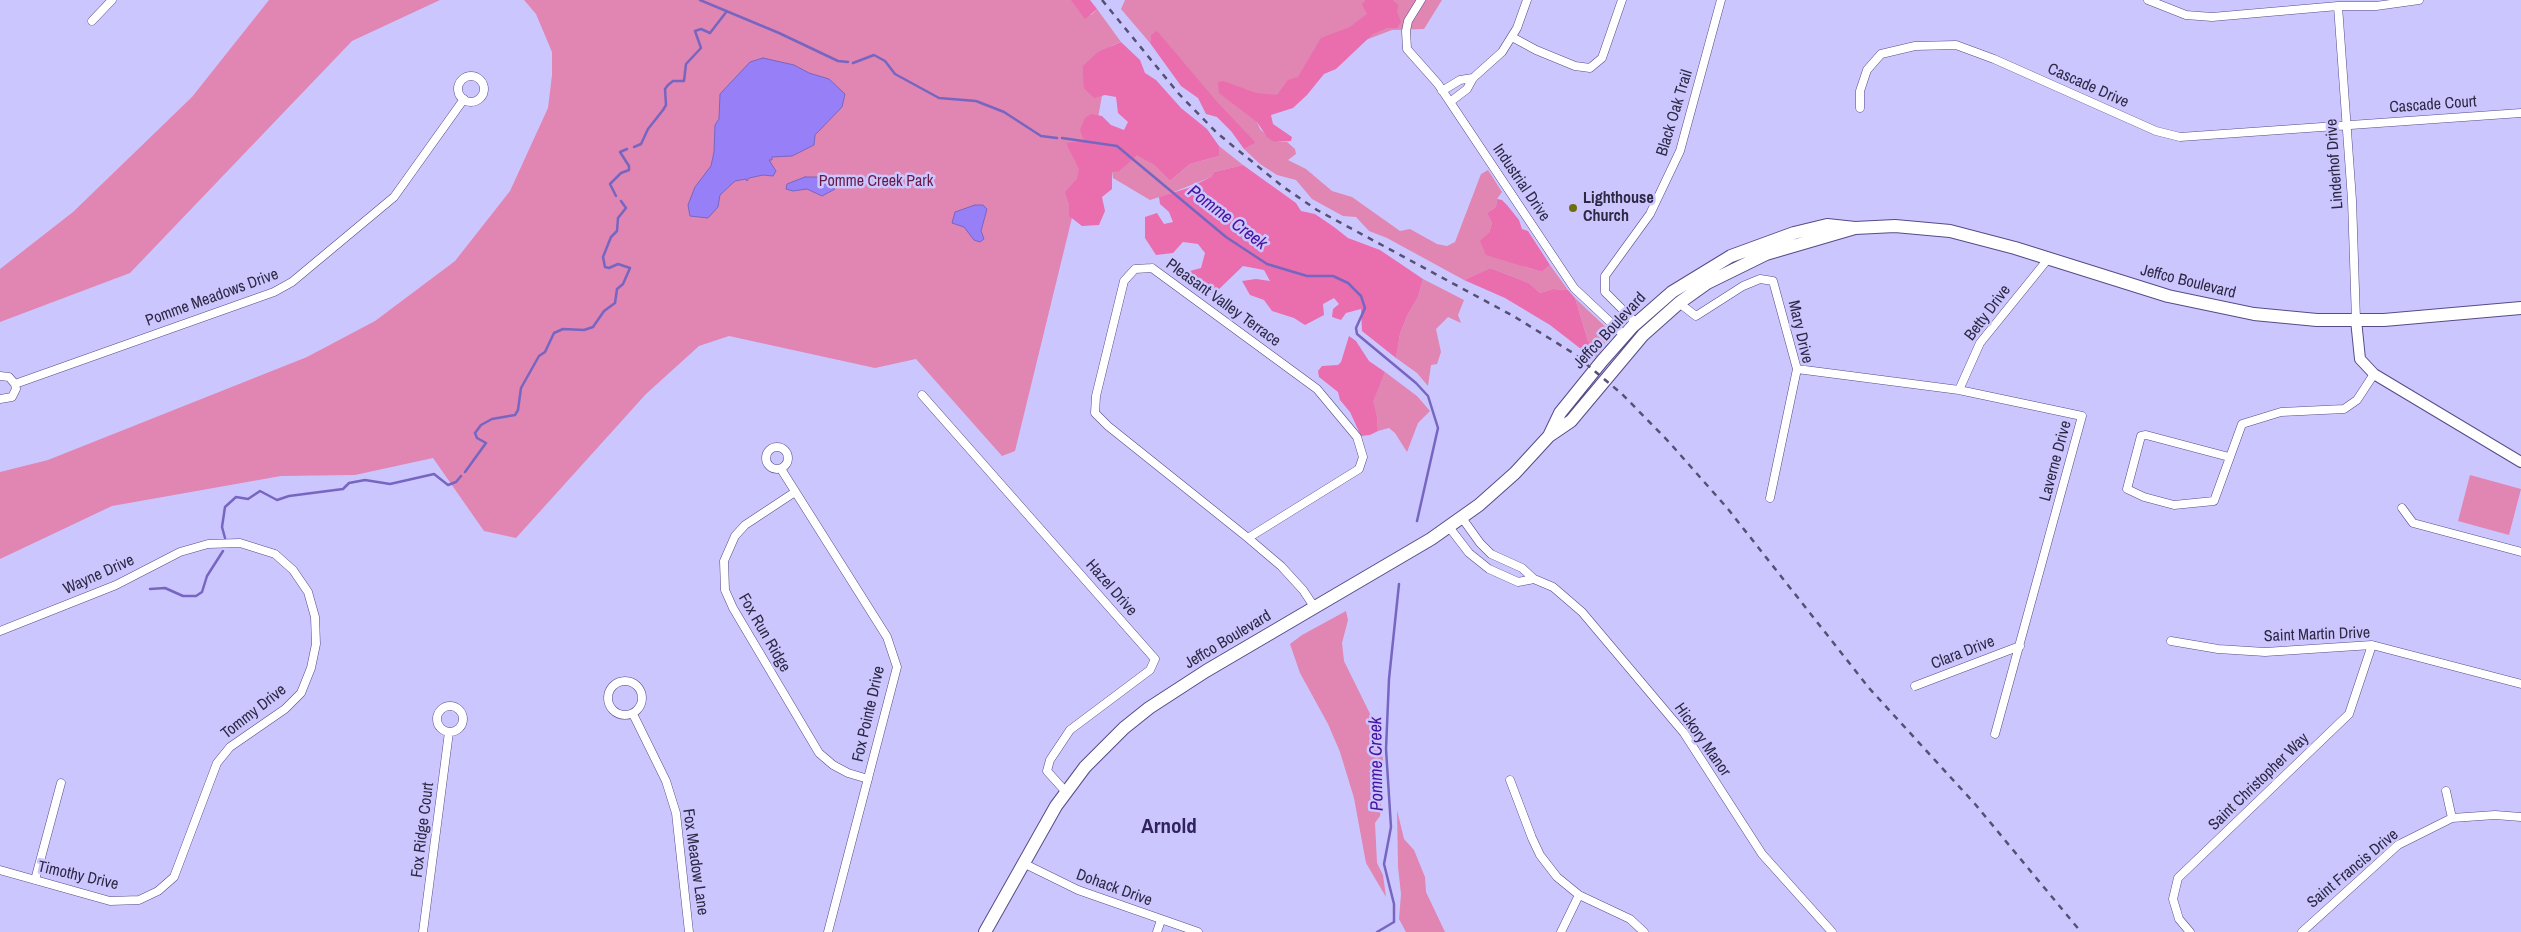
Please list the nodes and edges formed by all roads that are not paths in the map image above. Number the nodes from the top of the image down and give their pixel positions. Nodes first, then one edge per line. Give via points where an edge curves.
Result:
1 (112, 0) edge
2 (1421, 0) edge
3 (1527, 0) edge
4 (1622, 0) edge
5 (1721, 0) edge
6 (2148, 0) edge
7 (2419, 0) edge
8 (2338, 6) junction
9 (92, 21) dead end
10 (1512, 37) junction
11 (1473, 78) junction
12 (1456, 82) junction
13 (1442, 91) junction
14 (1463, 92) junction
15 (464, 99) dead end
16 (1450, 102) junction
17 (1860, 108) dead end
18 (2521, 113) edge
19 (2347, 125) junction
20 (1855, 228) junction
21 (2048, 259) junction
22 (1679, 302) junction
23 (2521, 308) edge
24 (2356, 320) junction
25 (1636, 323) junction
26 (1624, 336) junction
27 (1797, 369) junction
28 (2374, 374) junction
29 (0, 376) edge
30 (15, 384) junction
31 (1959, 390) junction
32 (922, 395) dead end
33 (0, 398) edge
34 (1549, 436) junction
35 (2229, 457) junction
36 (2521, 462) edge
37 (781, 469) dead end
38 (795, 492) junction
39 (1770, 498) dead end
40 (2402, 508) dead end
41 (1462, 518) junction
42 (1449, 527) junction
43 (1248, 538) junction
44 (208, 544) joint
45 (2521, 552) edge
46 (1534, 579) junction
47 (1315, 608) junction
48 (0, 631) edge
49 (2171, 641) dead end
50 (2372, 645) junction
51 (2020, 646) junction
52 (2521, 684) edge
53 (1915, 686) dead end
54 (633, 714) junction
55 (449, 732) dead end
56 (1995, 734) dead end
57 (868, 779) junction
58 (1510, 780) dead end
59 (61, 783) dead end
60 (2446, 791) dead end
61 (1066, 792) junction
62 (2521, 817) edge
63 (2452, 818) junction
64 (1023, 863) junction
65 (0, 870) edge
66 (174, 876) joint
67 (35, 880) junction
68 (1579, 895) junction
69 (1161, 920) junction
70 (423, 932) edge
71 (689, 932) edge
72 (828, 932) edge
73 (985, 932) edge
74 (1156, 932) edge
75 (1198, 932) edge
76 (1561, 932) edge
77 (1644, 932) edge
78 (1832, 932) edge
79 (2190, 932) edge
80 (2302, 932) edge

1 - 9 street
2 - 13 street, Industrial Drive via 1408,21 1407,50
3 - 10 street
4 - 10 street via 1602,58 1590,68 1575,66
5 - 25 street, Black Oak Trail via 1680,151 1650,214 1605,276 1605,292
6 - 8 street via 2186,15 2212,17
7 - 8 street via 2376,6
8 - 19 street, Linderhof Drive
10 - 11 street via 1495,60
11 - 12 street
11 - 14 street
12 - 13 street
12 - 14 street
13 - 16 street, Industrial Drive
14 - 16 street
15 - 30 street, Pomme Meadows Drive via 394,197 292,282 274,292
16 - 26 street, Industrial Drive via 1574,288
17 - 19 street, Cascade Drive via 1860,91 1867,70 1881,54 1915,46 1956,45 2156,131 2180,138
18 - 19 street, Cascade Court
19 - 24 street, Linderhof Drive
20 - 21 main road, Jeffco Boulevard via 1895,226 1950,231
20 - 22 main road, Jeffco Boulevard via 1766,254 1707,283
20 - 25 main road, Jeffco Boulevard via 1827,225 1794,233 1732,256 1672,292
21 - 24 main road, Jeffco Boulevard via 2203,304 2290,318
21 - 31 street, Betty Drive via 1980,343
22 - 27 street, Mary Drive via 1696,316 1743,286 1760,279 1773,281
22 - 34 main road, Jeffco Boulevard via 1634,345 1571,420
23 - 24 main road, Jeffco Boulevard
24 - 28 street via 2360,359
25 - 26 main road, Jeffco Boulevard
26 - 34 main road, Jeffco Boulevard via 1560,413
27 - 31 street, Laverne Drive
27 - 39 street, Mary Drive
28 - 35 street via 2357,400 2344,409 2281,412 2244,423
28 - 36 street
29 - 30 street via 9,377
30 - 33 street, Pomme Meadows Drive via 12,397
31 - 51 street, Laverne Drive via 2082,416
32 - 61 street, Hazel Drive via 1155,659 1150,670 1070,730 1050,760 1048,771
34 - 41 main road, Jeffco Boulevard via 1510,478
35 - 35 street via 2214,501 2174,505 2144,497 2127,488 2141,436
37 - 38 street, Fox Pointe Drive
38 - 57 street, Fox Pointe Drive via 887,637 897,667
38 - 57 street, Fox Run Ridge via 734,536 724,561 725,590 819,753 832,765
40 - 45 street via 2413,523
41 - 42 main road, Jeffco Boulevard
41 - 46 street, Hickory Manor via 1491,554 1522,568
42 - 46 street, Hickory Manor via 1469,553 1489,569 1518,582
42 - 47 main road, Jeffco Boulevard
43 - 43 street, Pleasant Valley Terrace via 1096,413 1096,396 1124,281 1135,269 1152,268 1285,364 1317,389 1357,437 1363,457 1359,469
43 - 47 street, Pleasant Valley Terrace via 1281,566
44 - 48 street, Wayne Drive via 180,552 116,585
44 - 66 street, Tommy Drive via 240,543 275,554 293,570 308,592 315,617 316,644 301,692 285,709 230,747 217,763
46 - 78 street, Hickory Manor via 1563,594 1587,618 1684,733 1762,854
47 - 61 main road, Jeffco Boulevard via 1149,708 1101,748
49 - 50 street, Saint Martin Drive via 2265,652
50 - 52 street, Saint Martin Drive
50 - 79 street, Saint Christopher Way via 2349,714 2178,878 2172,899 2179,919
51 - 53 street, Clara Drive
51 - 56 street, Laverne Drive
54 - 54 street via 643,700 640,689 632,682 620,681 611,688 609,704 622,715
54 - 71 street, Fox Meadow Lane via 666,781 676,813
55 - 70 street, Fox Ridge Court
57 - 72 street, Fox Pointe Drive
58 - 68 street via 1540,856 1557,877
59 - 67 street
60 - 63 street
61 - 64 main road, Jeffco Boulevard
62 - 63 street, Saint Francis Drive
63 - 80 street, Saint Francis Drive via 2398,845
64 - 69 street, Dohack Drive via 1078,890
64 - 73 main road, Jeffco Boulevard
65 - 67 street, Timothy Drive
66 - 67 street, Timothy Drive via 158,891 139,900 110,901
68 - 76 street
68 - 77 street via 1625,916
69 - 74 street
69 - 75 street, Dohack Drive

